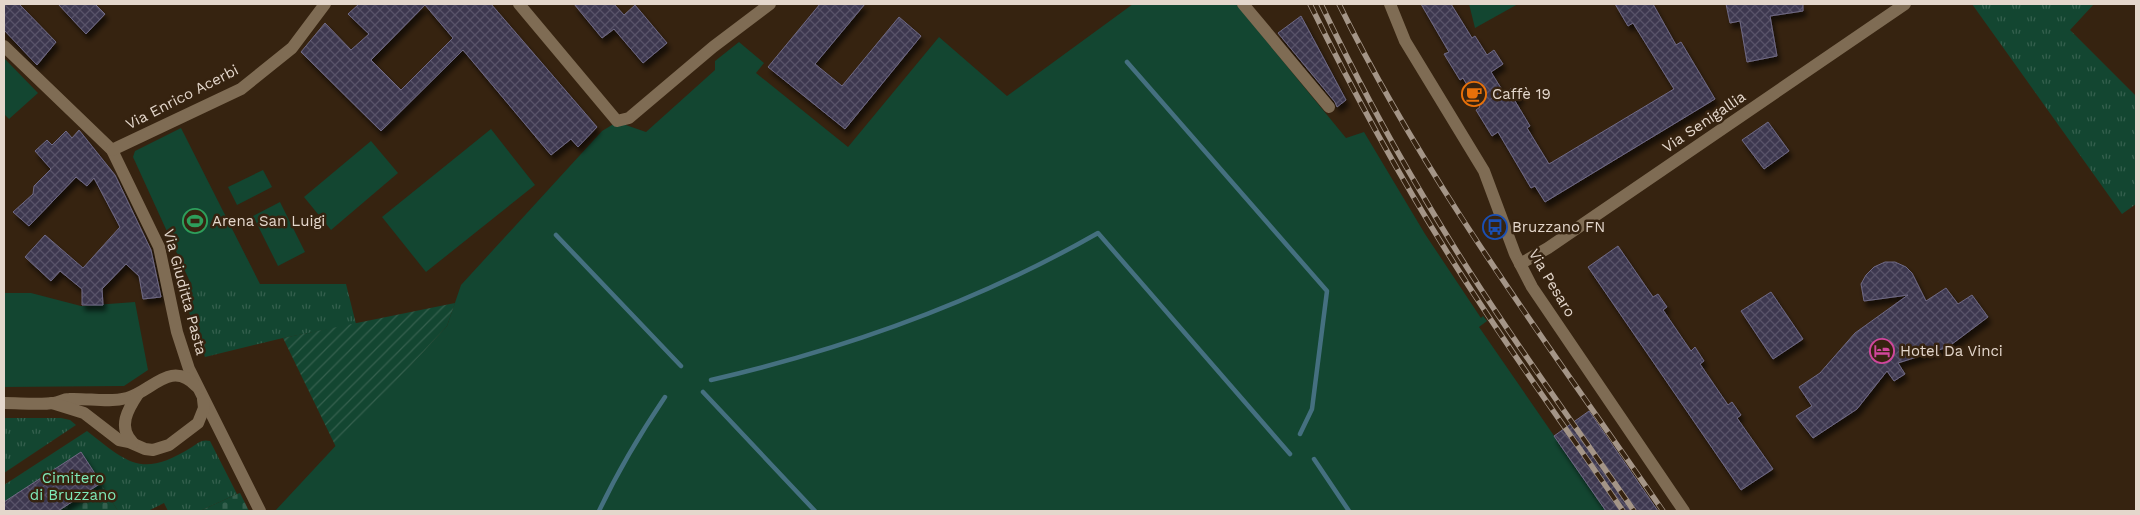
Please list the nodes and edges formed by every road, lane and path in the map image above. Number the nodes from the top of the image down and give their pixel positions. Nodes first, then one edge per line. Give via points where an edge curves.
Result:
1 (325, 4) edge
2 (519, 4) edge
3 (770, 4) edge
4 (1243, 4) edge
5 (1390, 4) edge
6 (1905, 4) edge
7 (4, 46) edge
8 (1329, 107) dead end
9 (112, 150) junction
10 (1520, 264) junction
11 (200, 391) junction
12 (138, 394) junction
13 (4, 403) edge
14 (52, 403) junction
15 (188, 432) junction
16 (227, 443) junction
17 (133, 444) junction
18 (260, 511) edge
19 (1684, 511) edge

1 - 9 street, Via Enrico Acerbi via 292,48 241,89
2 - 3 street via 617,121 629,118
4 - 8 street
5 - 10 street, Via Pesaro via 1406,41 1484,171
6 - 10 street, Via Senigallia
7 - 9 street, Via Giuditta Pasta
9 - 11 street, Via Giuditta Pasta via 156,240 181,348
10 - 19 street, Via Pesaro via 1532,287
11 - 12 street via 189,379 173,376 159,380
11 - 15 street via 204,408 202,416
11 - 16 street, Via Giuditta Pasta
12 - 14 street via 121,399 69,398
12 - 17 street via 125,419
13 - 14 street
14 - 17 street via 81,412 119,440
15 - 16 street, Via Giuditta Pasta via 198,426 210,426 218,430
15 - 17 street via 157,450
16 - 18 street, Via Giuditta Pasta

